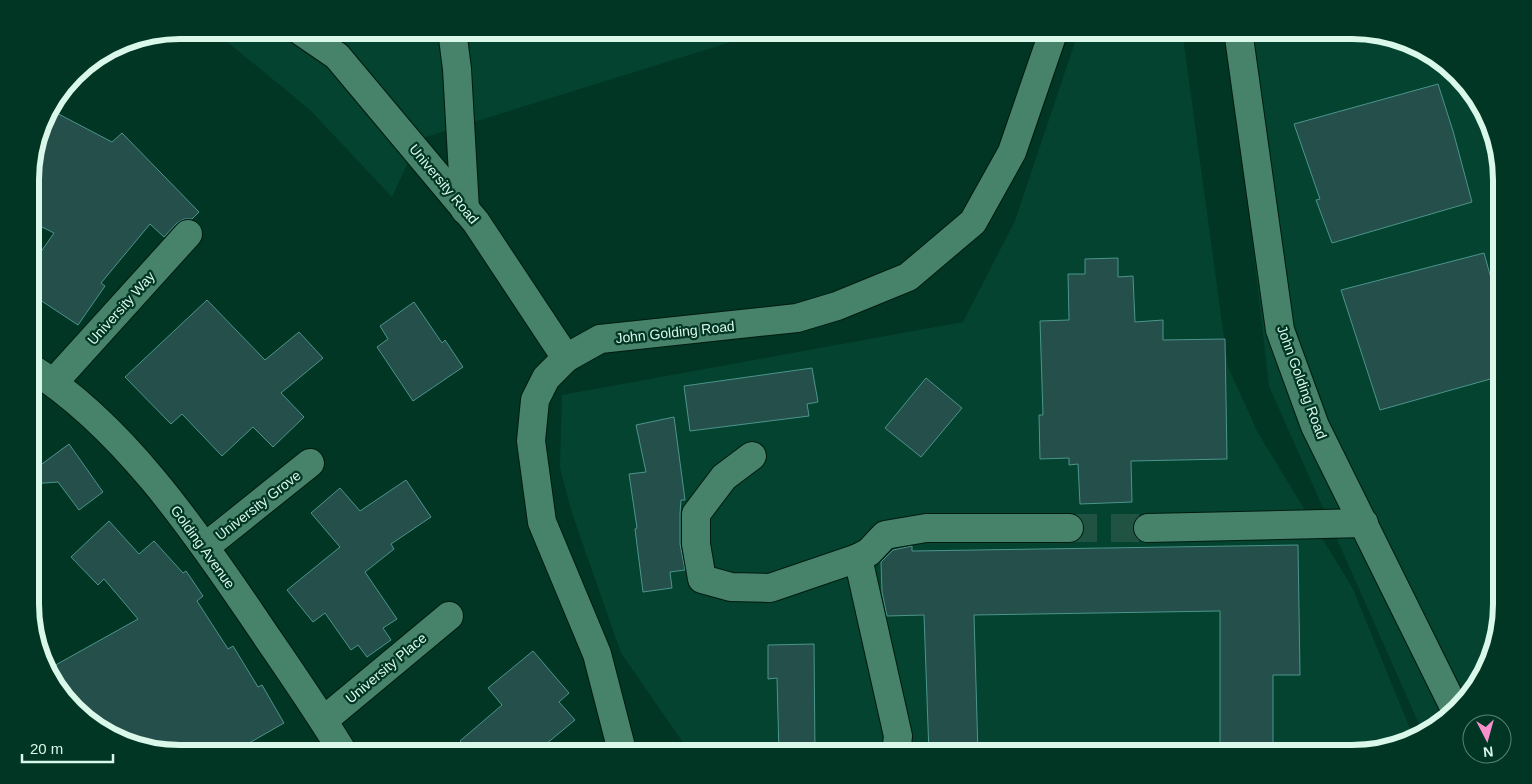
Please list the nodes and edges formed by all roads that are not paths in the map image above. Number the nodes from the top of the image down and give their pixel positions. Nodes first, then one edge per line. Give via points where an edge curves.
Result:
1 (313, 39) edge
2 (453, 39) edge
3 (1051, 39) edge
4 (1239, 39) edge
5 (465, 210) junction
6 (188, 234) dead end
7 (566, 358) junction
8 (39, 373) edge
9 (54, 382) junction
10 (752, 456) dead end
11 (310, 463) dead end
12 (1364, 523) junction
13 (1069, 528) tunnel mouth
14 (1148, 528) tunnel mouth
15 (205, 547) junction
16 (858, 558) junction
17 (448, 616) dead end
18 (1452, 703) edge
19 (324, 720) junction
20 (339, 745) edge
21 (620, 745) edge
22 (897, 745) edge

1 - 5 street, University Road via 337,56
2 - 5 street
3 - 7 street, John Golding Road via 1012,152 973,222 908,277 837,306 797,318 600,339
4 - 12 street, John Golding Road via 1280,330 1315,426
5 - 7 street, University Road
6 - 9 street, University Way
7 - 21 street, John Golding Road via 546,378 535,400 531,442 542,522 596,654
8 - 9 street, Golding Avenue
9 - 15 street, Golding Avenue via 125,448
10 - 16 street via 724,477 696,514 696,544 702,579 732,587 770,588
11 - 15 street, University Grove
12 - 14 street
12 - 18 street, John Golding Road
13 - 16 street via 926,528 885,536
15 - 19 street, Golding Avenue
16 - 22 street via 898,736
17 - 19 street, University Place
19 - 20 street, Golding Avenue

